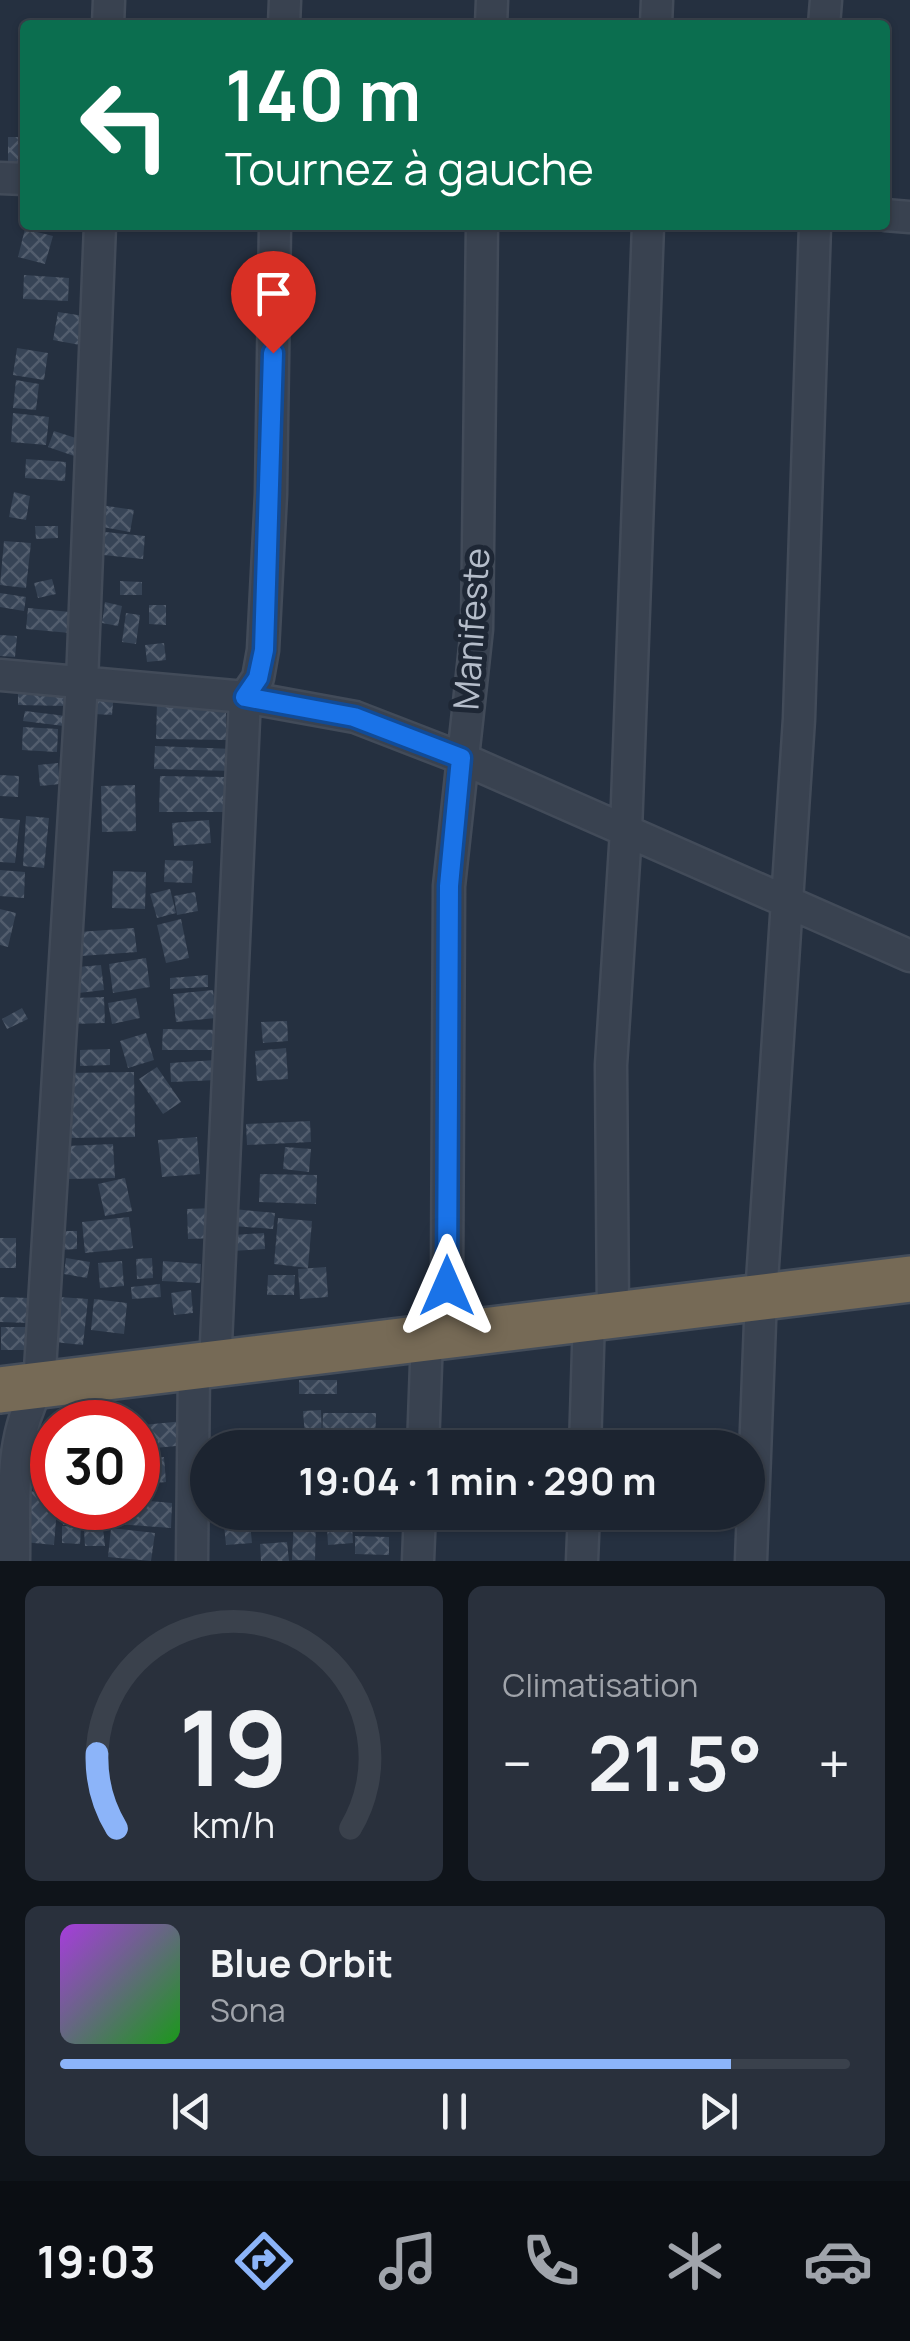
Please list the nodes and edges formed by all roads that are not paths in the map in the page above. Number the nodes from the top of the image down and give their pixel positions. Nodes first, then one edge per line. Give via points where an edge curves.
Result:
1 (100, 230) edge
2 (275, 230) edge
3 (482, 230) edge
4 (648, 230) edge
5 (815, 230) edge
6 (0, 675) edge
7 (82, 682) junction
8 (245, 697) junction
9 (461, 758) junction
10 (626, 831) junction
11 (784, 904) junction
12 (910, 956) edge
13 (910, 1279) edge
14 (761, 1296) junction
15 (601, 1315) junction
16 (427, 1337) junction
17 (204, 1367) junction
18 (20, 1388) edge
19 (423, 1430) edge
20 (588, 1430) edge
21 (419, 1530) edge
22 (583, 1530) edge
23 (14, 1561) edge
24 (192, 1561) edge
25 (418, 1561) edge
26 (582, 1561) edge
27 (751, 1561) edge

1 - 7 street
2 - 8 street via 264,650
3 - 9 street, Manifeste via 477,630
4 - 10 street
5 - 11 street via 799,720
6 - 7 street
7 - 8 street
7 - 18 street
8 - 9 street via 354,717
8 - 17 street
9 - 10 street
9 - 16 street, Manifeste via 449,886 447,1286
10 - 11 street
10 - 15 street
11 - 12 street
11 - 14 street
13 - 14 highway
14 - 15 highway
14 - 27 street
15 - 16 highway
15 - 20 street
16 - 17 highway
16 - 19 street, Manifeste
17 - 18 highway
17 - 24 street
18 - 23 street
21 - 25 street
22 - 26 street

